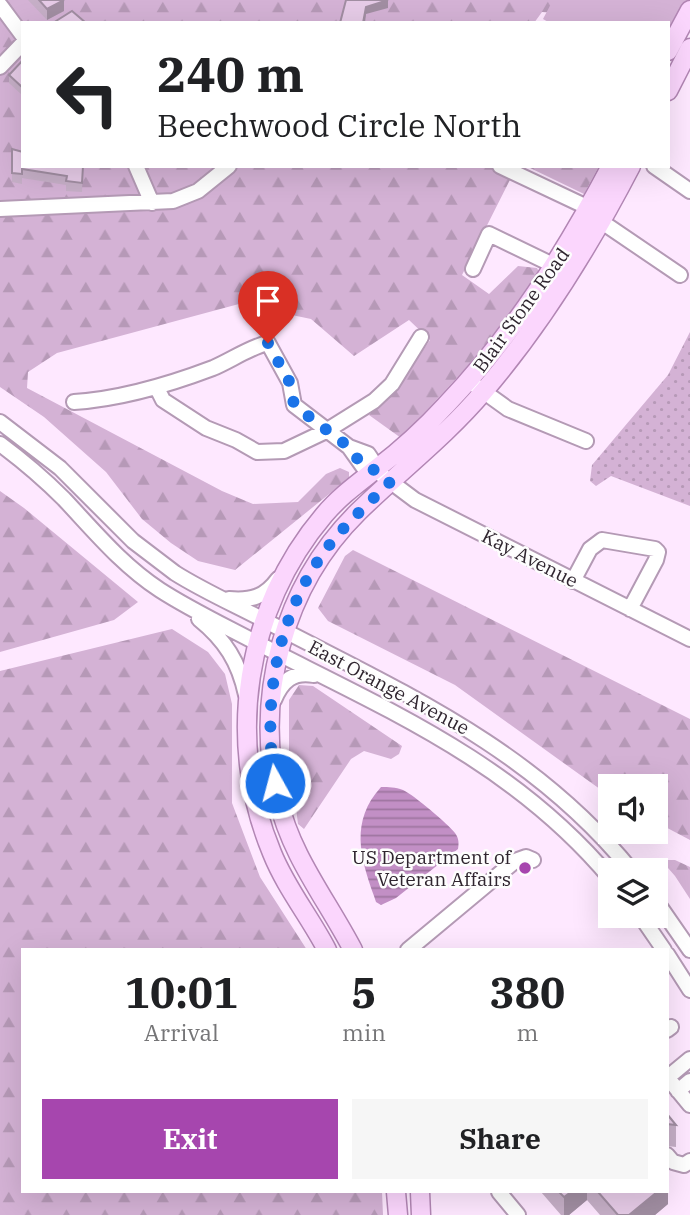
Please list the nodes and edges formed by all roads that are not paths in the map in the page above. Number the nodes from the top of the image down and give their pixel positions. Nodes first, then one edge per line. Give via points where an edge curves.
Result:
1 (0, 5) edge
2 (690, 10) edge
3 (21, 33) edge
4 (21, 45) edge
5 (683, 62) edge
6 (0, 67) edge
7 (670, 87) edge
8 (137, 168) edge
9 (227, 168) edge
10 (504, 168) edge
11 (610, 168) edge
12 (630, 168) edge
13 (657, 168) edge
14 (690, 191) edge
15 (152, 203) junction
16 (589, 208) junction
17 (0, 209) edge
18 (602, 222) junction
19 (555, 266) junction
20 (473, 270) dead end
21 (680, 275) dead end
22 (421, 337) dead end
23 (476, 386) junction
24 (158, 388) junction
25 (74, 402) dead end
26 (0, 422) edge
27 (326, 431) junction
28 (586, 441) dead end
29 (0, 444) edge
30 (375, 470) junction
31 (390, 482) junction
32 (288, 567) junction
33 (573, 581) junction
34 (173, 598) junction
35 (221, 598) junction
36 (630, 609) junction
37 (264, 620) junction
38 (284, 631) junction
39 (690, 639) edge
40 (257, 643) junction
41 (278, 654) junction
42 (323, 677) junction
43 (247, 702) junction
44 (270, 715) junction
45 (620, 858) edge
46 (533, 860) dead end
47 (598, 865) edge
48 (668, 918) edge
49 (649, 928) edge
50 (326, 948) edge
51 (351, 948) edge
52 (410, 948) edge
53 (663, 948) edge
54 (690, 950) edge
55 (669, 957) edge
56 (690, 990) edge
57 (690, 1059) edge
58 (669, 1076) edge
59 (669, 1080) edge
60 (690, 1081) edge
61 (678, 1091) junction
62 (690, 1105) edge
63 (669, 1157) edge
64 (690, 1161) edge
65 (396, 1193) edge
66 (419, 1193) edge
67 (500, 1193) edge
68 (398, 1215) edge
69 (421, 1215) edge
70 (518, 1215) edge

1 - 3 street
2 - 5 main road
4 - 6 street
5 - 7 main road
8 - 15 street
9 - 15 street via 191,194
10 - 16 street
11 - 16 main road, Blair Stone Road
12 - 18 main road, Blair Stone Road
13 - 14 street
15 - 17 street
16 - 18 street
16 - 19 main road, Blair Stone Road
18 - 21 street
18 - 23 main road, Blair Stone Road via 522,346
19 - 20 street via 489,234
19 - 23 main road, Blair Stone Road
22 - 27 street via 392,384
23 - 28 street via 508,409
23 - 30 main road, Blair Stone Road
23 - 31 main road, Blair Stone Road via 436,442
24 - 25 street
24 - 27 street via 174,409 257,452 284,451
24 - 27 street, Kay Avenue via 268,343 290,383 294,405
26 - 35 street, East Orange Avenue via 60,468 147,553
27 - 30 street, Kay Avenue via 349,447 364,468
29 - 34 street, East Orange Avenue via 50,485 132,570
30 - 31 street, Kay Avenue
30 - 32 main road, Blair Stone Road via 324,514
31 - 33 street, Kay Avenue via 415,500
31 - 38 main road, Blair Stone Road via 324,552
32 - 35 street via 263,595 250,600
32 - 37 main road, Blair Stone Road
33 - 36 street, Kay Avenue
33 - 36 street via 590,549 601,541 655,549 656,560
34 - 40 street, East Orange Avenue
34 - 43 street via 229,650
35 - 37 street, East Orange Avenue
36 - 39 street, Kay Avenue
37 - 38 street, East Orange Avenue
37 - 40 main road, Blair Stone Road
38 - 41 main road, Blair Stone Road
38 - 45 street, East Orange Avenue via 505,753 582,816
40 - 41 street, East Orange Avenue
40 - 43 main road, Blair Stone Road
41 - 42 street, East Orange Avenue
41 - 44 main road, Blair Stone Road
42 - 44 street via 300,674 285,681
42 - 47 street, East Orange Avenue via 444,740 498,774 552,817
43 - 50 main road, Blair Stone Road via 248,763 263,829 280,871
44 - 51 main road, Blair Stone Road via 272,766 288,832
46 - 52 street via 515,861
48 - 54 street
49 - 53 street
55 - 56 street
57 - 58 street
59 - 61 street
60 - 61 street
61 - 62 street
63 - 64 street via 684,1165
65 - 68 main road
66 - 69 main road
67 - 70 street

